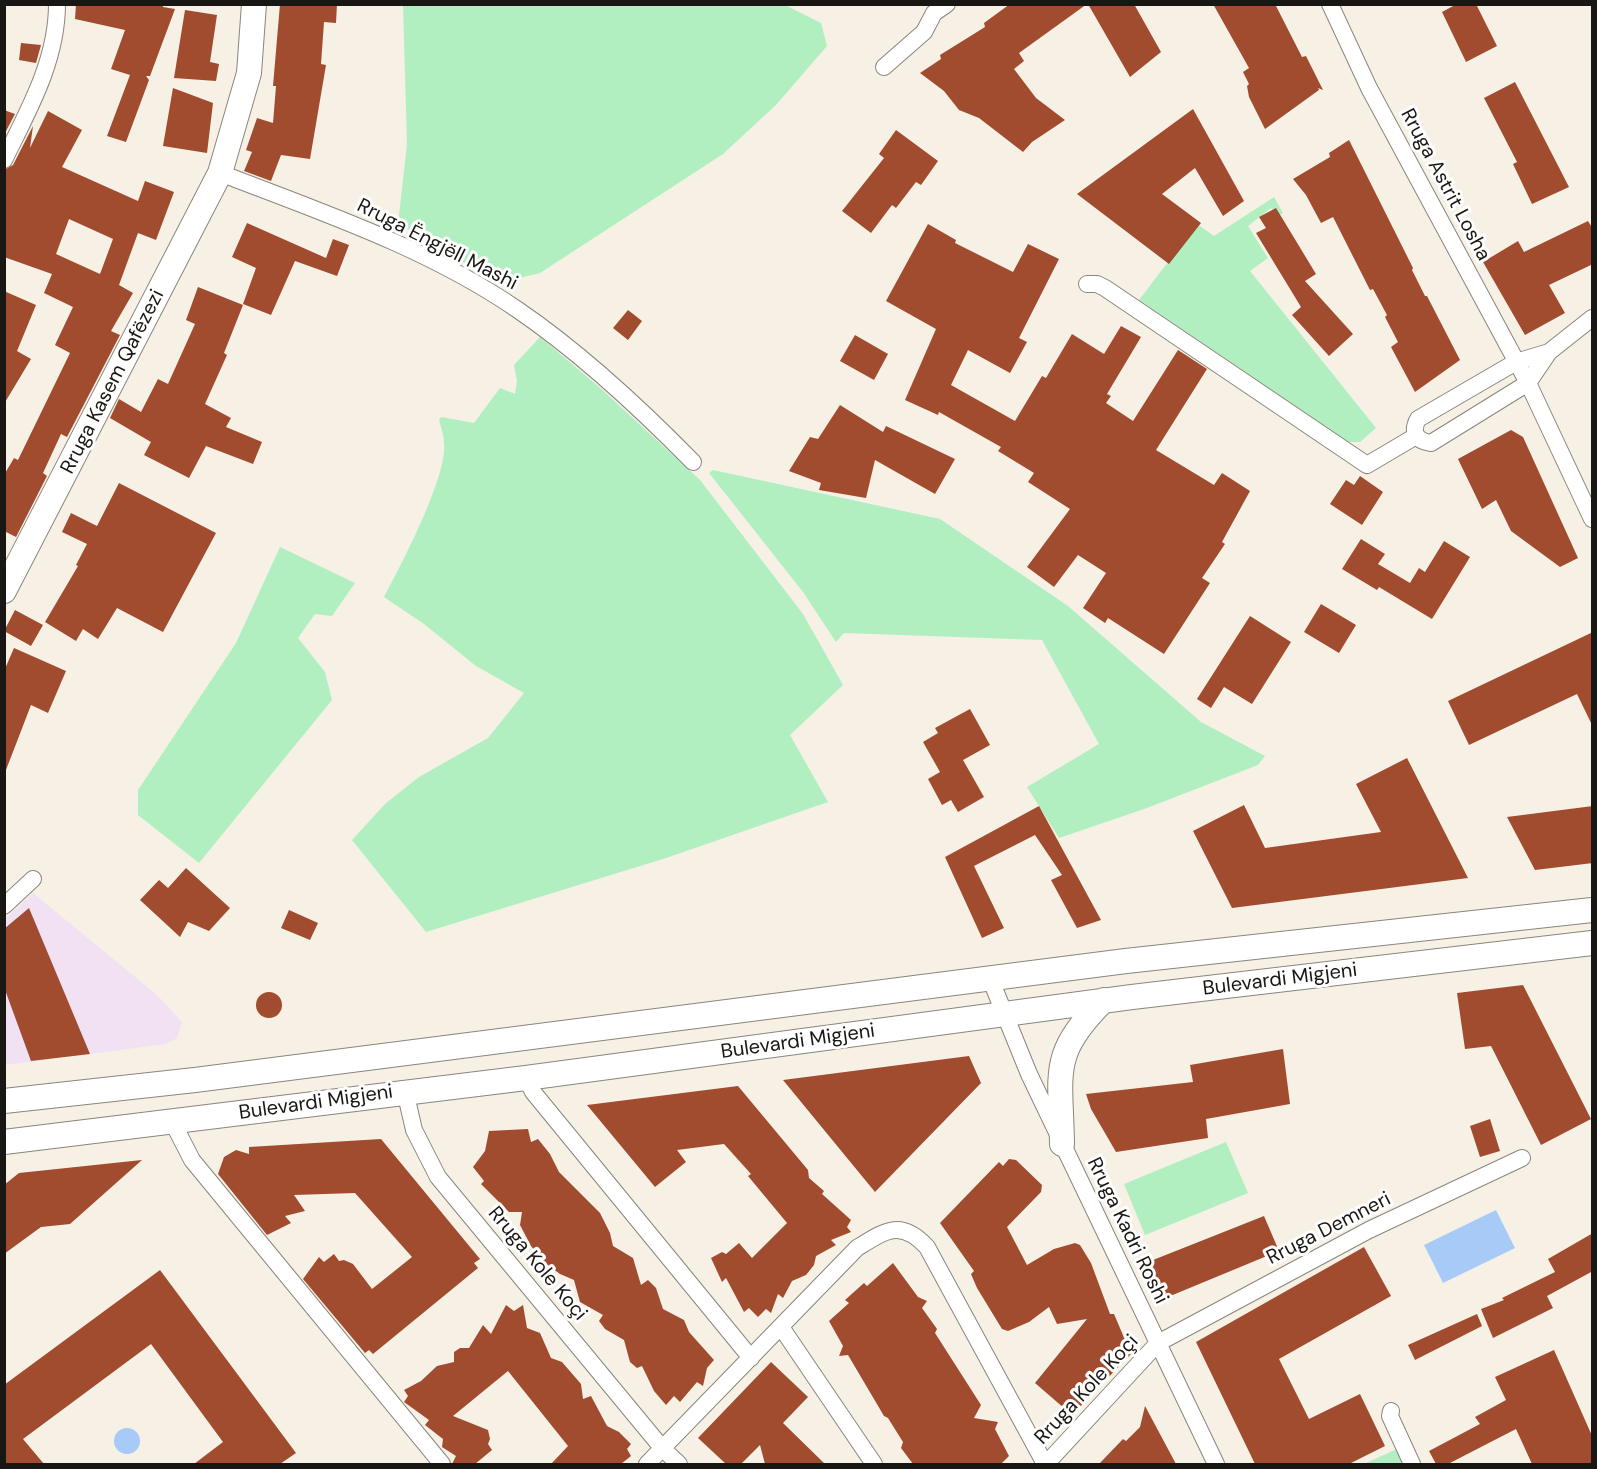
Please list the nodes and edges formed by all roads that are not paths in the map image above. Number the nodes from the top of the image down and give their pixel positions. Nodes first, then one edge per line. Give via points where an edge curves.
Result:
1 (57, 4) edge
2 (254, 4) edge
3 (947, 4) edge
4 (1330, 4) edge
5 (884, 67) dead end
6 (4, 160) edge
7 (220, 173) junction
8 (1087, 284) dead end
9 (1593, 318) edge
10 (1549, 352) junction
11 (1516, 362) junction
12 (1528, 383) junction
13 (1416, 436) junction
14 (693, 462) dead end
15 (1593, 519) edge
16 (4, 591) edge
17 (33, 879) dead end
18 (4, 906) edge
19 (1593, 910) edge
20 (1593, 944) edge
21 (990, 978) junction
22 (1104, 1000) junction
23 (1003, 1015) junction
24 (526, 1078) junction
25 (405, 1091) junction
26 (4, 1101) edge
27 (173, 1123) junction
28 (4, 1142) edge
29 (1062, 1144) junction
30 (1522, 1158) dead end
31 (781, 1327) junction
32 (1158, 1343) junction
33 (751, 1358) junction
34 (1391, 1411) dead end
35 (663, 1449) junction
36 (442, 1464) edge
37 (647, 1464) edge
38 (679, 1464) edge
39 (874, 1464) edge
40 (1046, 1464) edge
41 (1216, 1464) edge
42 (1412, 1464) edge

1 - 6 street via 57,30 50,56
2 - 7 main road, Rruga Kasem Qafëzezi via 249,74
3 - 5 street via 934,13 924,32
4 - 11 street, Rruga Astrit Losha via 1369,88
7 - 14 street, Rruga Ëngjëll Mashi via 378,234 511,305 578,357
7 - 16 main road, Rruga Kasem Qafëzezi
8 - 13 street via 1105,288 1367,465
9 - 10 street
10 - 11 street
10 - 12 street
11 - 12 street, Rruga Astrit Losha
11 - 13 street via 1419,418 1414,427
12 - 13 street via 1431,443
12 - 15 street, Rruga Astrit Losha
17 - 18 street
19 - 21 main road, Bulevardi Migjeni
20 - 22 main road, Bulevardi Migjeni
21 - 23 street
21 - 26 main road, Bulevardi Migjeni via 206,1079
22 - 23 main road, Bulevardi Migjeni
22 - 29 main road via 1079,1025 1061,1061
23 - 24 main road, Bulevardi Migjeni
23 - 29 street, Rruga Kadri Roshi
24 - 25 main road, Bulevardi Migjeni
24 - 33 street via 533,1092
25 - 27 main road, Bulevardi Migjeni
25 - 35 street, Rruga Kole Koçi via 414,1130 438,1177
27 - 28 main road, Bulevardi Migjeni
27 - 36 street via 192,1160
29 - 32 street, Rruga Kadri Roshi
30 - 32 street, Rruga Demneri via 1369,1230
31 - 33 street
31 - 39 street
31 - 40 street via 857,1248 886,1232 907,1230 927,1247
32 - 40 street, Rruga Kole Koçi
32 - 41 street, Rruga Kadri Roshi
33 - 35 street
34 - 42 street
35 - 37 street
35 - 38 street, Rruga Kole Koçi

